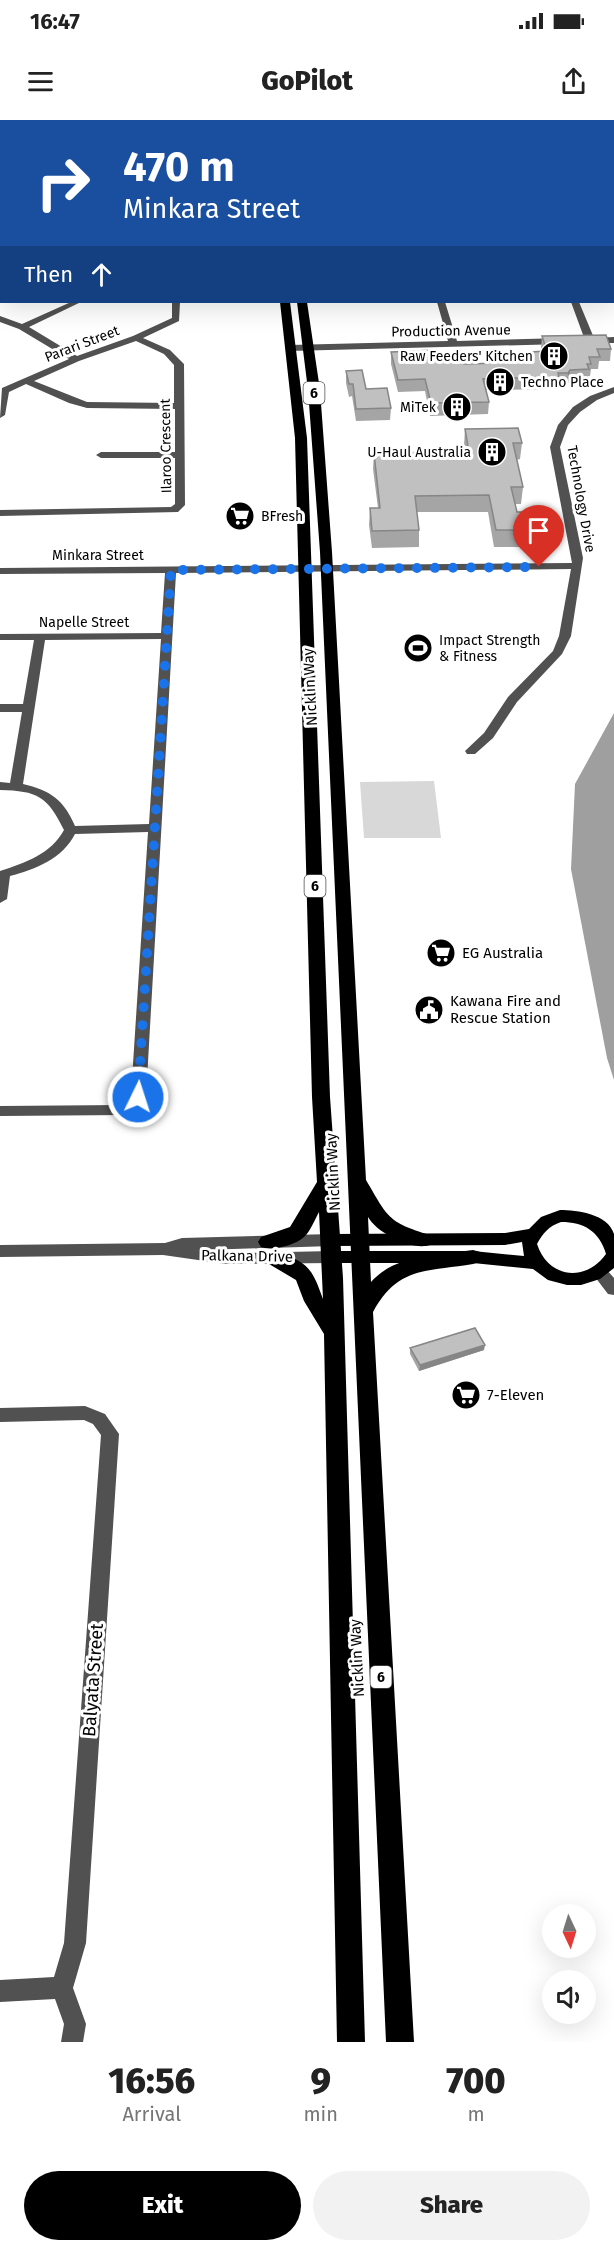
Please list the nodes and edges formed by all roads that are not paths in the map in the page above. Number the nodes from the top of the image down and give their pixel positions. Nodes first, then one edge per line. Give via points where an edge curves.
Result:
1 (74, 303) edge
2 (176, 303) edge
3 (285, 303) edge
4 (302, 303) edge
5 (441, 303) edge
6 (575, 303) edge
7 (0, 319) edge
8 (22, 327) junction
9 (136, 338) junction
10 (591, 340) junction
11 (614, 340) edge
12 (453, 344) junction
13 (290, 348) junction
14 (309, 348) junction
15 (76, 359) junction
16 (27, 381) junction
17 (3, 388) edge
18 (614, 390) edge
19 (179, 406) junction
20 (0, 415) edge
21 (180, 454) junction
22 (101, 455) dead end
23 (0, 513) edge
24 (577, 566) junction
25 (304, 569) junction
26 (327, 569) junction
27 (171, 570) junction
28 (0, 571) edge
29 (168, 636) junction
30 (0, 637) edge
31 (40, 637) junction
32 (0, 708) edge
33 (29, 708) junction
34 (471, 751) dead end
35 (0, 786) edge
36 (16, 786) junction
37 (156, 828) junction
38 (70, 830) junction
39 (2, 875) edge
40 (0, 899) edge
41 (0, 1111) edge
42 (356, 1179) junction
43 (328, 1180) junction
44 (614, 1221) edge
45 (596, 1223) junction
46 (532, 1234) junction
47 (423, 1240) junction
48 (360, 1248) junction
49 (332, 1249) junction
50 (272, 1250) junction
51 (0, 1251) edge
52 (614, 1254) edge
53 (473, 1257) junction
54 (537, 1263) junction
55 (600, 1273) junction
56 (614, 1289) edge
57 (363, 1312) junction
58 (334, 1333) junction
59 (0, 1415) edge
60 (62, 1988) junction
61 (0, 1991) edge
62 (72, 2042) edge
63 (351, 2042) edge
64 (400, 2042) edge

1 - 8 street
2 - 9 street, Parari Street via 176,319
3 - 13 highway, Nicklin Way / 6
4 - 14 highway, Nicklin Way / 6
5 - 12 street
6 - 10 street
7 - 8 street
8 - 15 street
9 - 15 street, Parari Street
9 - 19 street, Ilaroo Crescent via 167,352 179,364
10 - 11 street, Production Avenue
10 - 12 street, Production Avenue
12 - 14 street, Production Avenue
13 - 14 street, Production Avenue
13 - 25 highway, Nicklin Way / 6 via 301,438
14 - 26 highway, Nicklin Way / 6
15 - 16 street, Parari Street
16 - 17 street, Parari Street
16 - 19 street via 87,405
17 - 20 street, Parari Street
18 - 24 street, Technology Drive via 578,405 555,447
19 - 21 street, Ilaroo Crescent
21 - 22 street
21 - 23 street, Ilaroo Crescent via 180,505 174,510
24 - 26 street, Minkara Street
24 - 34 street, Technology Drive via 565,636 558,652
25 - 26 street, Minkara Street
25 - 27 street, Minkara Street
25 - 43 highway, Nicklin Way / 6 via 321,1097
26 - 42 highway, Nicklin Way / 6
27 - 28 street, Minkara Street
27 - 29 street
29 - 31 street, Napelle Street
29 - 37 street
30 - 31 street, Napelle Street
31 - 33 street
32 - 33 street
33 - 36 street
35 - 36 street
36 - 38 street via 42,794 59,807
37 - 38 street
37 - 41 street via 138,1097 124,1110
38 - 39 street via 63,844 33,865
39 - 40 street
42 - 47 highway via 380,1221
42 - 48 highway, Nicklin Way / 6
43 - 49 highway, Nicklin Way / 6
43 - 50 highway via 297,1232
44 - 45 main road
45 - 46 main road via 582,1217 559,1216 536,1227
45 - 52 main road via 613,1242
46 - 47 main road via 506,1239
46 - 54 main road via 530,1249
47 - 48 main road
48 - 49 main road
48 - 53 main road
48 - 57 highway, Nicklin Way / 6
49 - 50 street, Palkana Drive
49 - 58 highway, Nicklin Way / 6
50 - 51 street, Palkana Drive via 230,1258 163,1249
50 - 58 highway via 305,1276 314,1301
52 - 55 main road via 610,1265
53 - 54 main road
53 - 57 highway via 393,1272 383,1279
54 - 55 main road via 564,1278 579,1279
55 - 56 street
57 - 64 highway, Nicklin Way / 6
58 - 63 highway, Nicklin Way / 6
59 - 60 street, Balyata Street via 86,1413 99,1419 111,1434 75,1943
60 - 61 street
60 - 62 street via 75,2024

